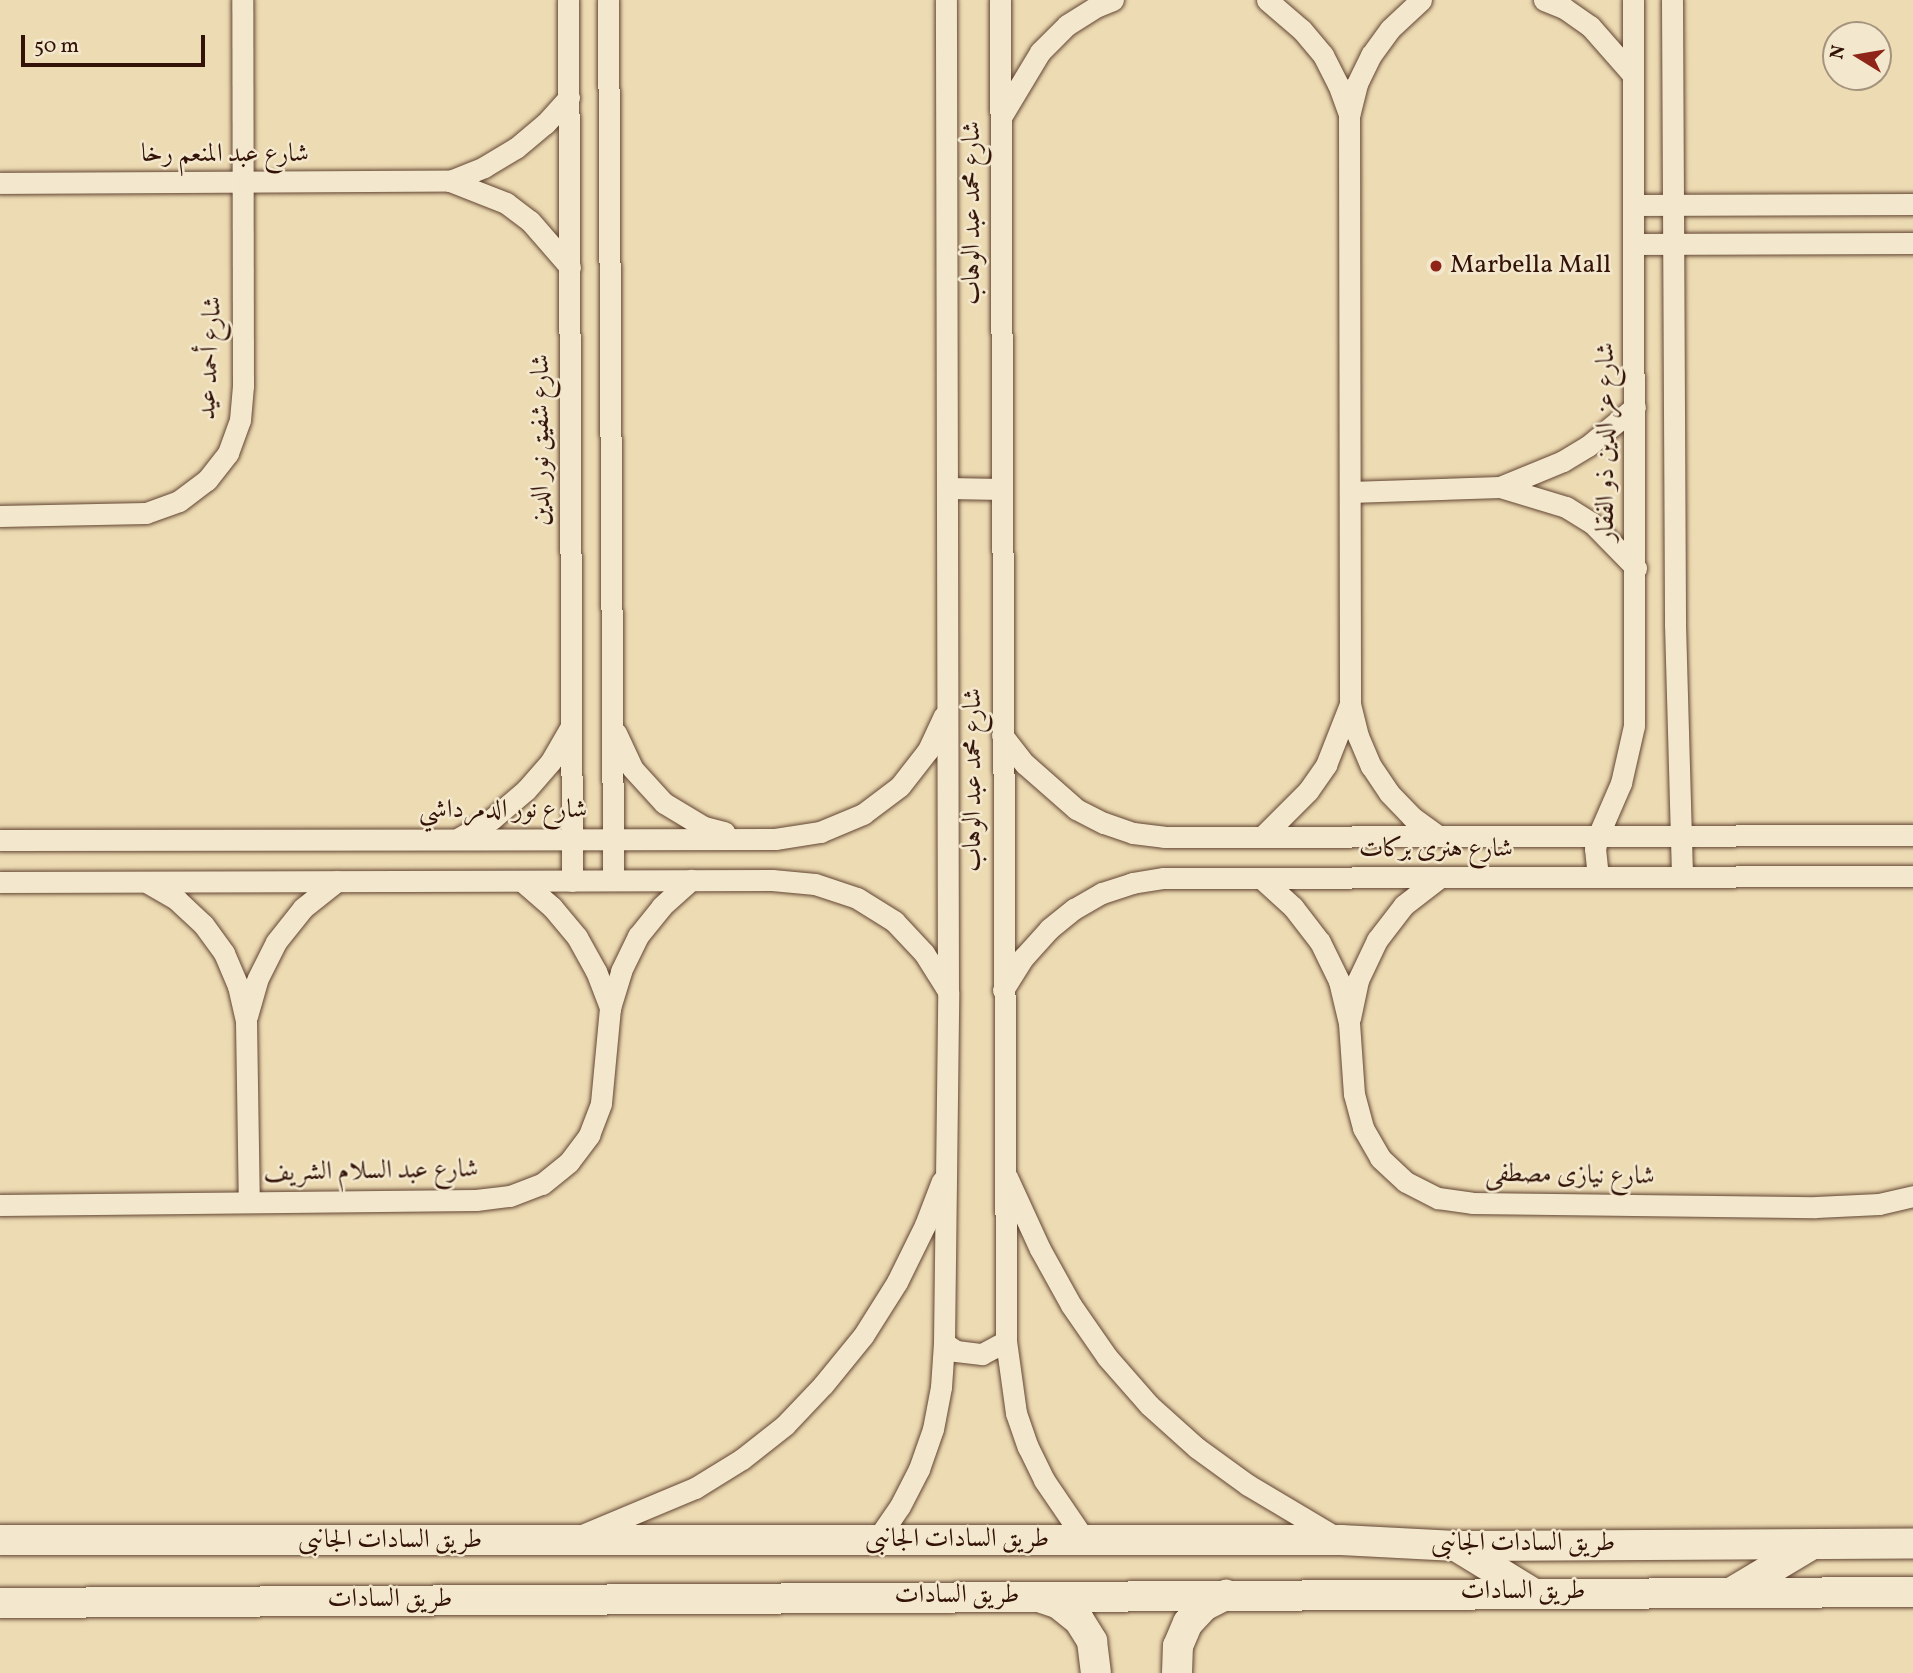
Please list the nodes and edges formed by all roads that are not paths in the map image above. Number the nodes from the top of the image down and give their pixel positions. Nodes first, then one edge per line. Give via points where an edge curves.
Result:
1 (242, 0) edge
2 (946, 0) edge
3 (1000, 0) edge
4 (1113, 0) edge
5 (1267, 0) edge
6 (1421, 0) edge
7 (1544, 0) edge
8 (1633, 0) edge
9 (1672, 0) edge
10 (568, 1) edge
11 (608, 1) edge
12 (1633, 75) junction
13 (569, 97) junction
14 (1349, 115) junction
15 (1000, 118) junction
16 (450, 181) junction
17 (0, 183) edge
18 (242, 183) junction
19 (1913, 204) edge
20 (1634, 205) junction
21 (1673, 205) junction
22 (1913, 243) edge
23 (1634, 244) junction
24 (1673, 244) junction
25 (570, 267) junction
26 (1635, 407) junction
27 (1500, 487) junction
28 (948, 488) junction
29 (1002, 489) junction
30 (1350, 492) junction
31 (0, 516) edge
32 (1636, 568) junction
33 (1636, 623) junction
34 (1675, 624) junction
35 (1350, 704) junction
36 (947, 708) junction
37 (572, 725) junction
38 (612, 725) junction
39 (1002, 735) junction
40 (1912, 835) edge
41 (1438, 836) junction
42 (1598, 836) junction
43 (1681, 836) junction
44 (1262, 837) junction
45 (456, 839) junction
46 (572, 839) junction
47 (613, 839) junction
48 (750, 839) junction
49 (0, 840) edge
50 (1913, 876) edge
51 (1598, 877) junction
52 (1682, 877) junction
53 (1261, 878) junction
54 (1439, 878) junction
55 (613, 880) junction
56 (691, 880) junction
57 (337, 881) junction
58 (522, 881) junction
59 (572, 881) junction
60 (0, 882) edge
61 (146, 882) junction
62 (1003, 990) junction
63 (948, 992) junction
64 (610, 1008) junction
65 (246, 1021) junction
66 (1349, 1023) junction
67 (947, 1166) junction
68 (1003, 1168) junction
69 (1913, 1196) edge
70 (250, 1202) junction
71 (0, 1205) edge
72 (1006, 1341) junction
73 (944, 1343) junction
74 (0, 1540) edge
75 (1085, 1540) junction
76 (1341, 1540) junction
77 (876, 1541) junction
78 (565, 1542) junction
79 (1913, 1544) edge
80 (1811, 1545) junction
81 (1456, 1546) junction
82 (1532, 1592) junction
83 (1731, 1592) junction
84 (1913, 1592) edge
85 (1226, 1595) junction
86 (1035, 1596) junction
87 (0, 1603) edge
88 (1096, 1673) edge
89 (1177, 1673) edge

1 - 18 street, شارع أحمد عيد
2 - 28 street, شارع محمد عبد الوهاب
3 - 15 street, شارع محمد عبد الوهاب
4 - 15 street via 1067,25 1040,52
5 - 14 street via 1323,55
6 - 14 street via 1371,55
7 - 12 street via 1590,26
8 - 12 street, شارع عز الدين ذو الفقار
9 - 21 street
10 - 11 street
10 - 13 street, شارع شفيق نور الدين
11 - 38 street
12 - 20 street, شارع عز الدين ذو الفقار
13 - 16 street, شارع عبد المنعم رخا via 516,148
13 - 25 street, شارع شفيق نور الدين
14 - 30 street
15 - 29 street, شارع محمد عبد الوهاب
16 - 18 street, شارع عبد المنعم رخا
16 - 25 street, شارع عبد المنعم رخا via 506,203 530,221
17 - 18 street, شارع عبد المنعم رخا
18 - 31 street, شارع أحمد عيد via 243,386 240,420 228,453 206,480 179,501 146,513
19 - 21 street
20 - 21 street
20 - 23 street, شارع عز الدين ذو الفقار
21 - 24 street
22 - 24 street
23 - 24 street
23 - 26 street, شارع عز الدين ذو الفقار
24 - 34 street
25 - 37 street, شارع شفيق نور الدين
26 - 27 street via 1563,461
26 - 32 street, شارع عز الدين ذو الفقار
27 - 30 street
27 - 32 street via 1566,508 1592,523
28 - 29 street
28 - 36 street, شارع محمد عبد الوهاب
29 - 39 street, شارع محمد عبد الوهاب
30 - 35 street
32 - 33 street, شارع عز الدين ذو الفقار
33 - 34 street
33 - 42 street, شارع عز الدين ذو الفقار via 1629,755
34 - 43 street
35 - 41 street via 1371,766 1389,793
35 - 44 street via 1326,765 1308,792
36 - 48 street, شارع نور الدمرداشي via 928,750 900,786 863,814 820,832
36 - 63 street, شارع محمد عبد الوهاب
37 - 45 street via 551,761 526,790 492,819
37 - 46 street, شارع شفيق نور الدين
38 - 47 street
38 - 48 street via 632,768 664,803 704,827
39 - 44 street, شارع هنرى بركات via 1051,790 1104,823 1164,837
39 - 62 street, شارع محمد عبد الوهاب
40 - 43 street, شارع هنرى بركات
41 - 42 street, شارع هنرى بركات
41 - 44 street, شارع هنرى بركات
42 - 43 street, شارع هنرى بركات
42 - 51 street, شارع عز الدين ذو الفقار
43 - 52 street
45 - 46 street, شارع نور الدمرداشي
45 - 49 street, شارع نور الدمرداشي
46 - 47 street, شارع نور الدمرداشي
46 - 59 street, شارع شفيق نور الدين
47 - 48 street, شارع نور الدمرداشي
47 - 55 street
50 - 52 street, شارع هنرى بركات
51 - 52 street, شارع هنرى بركات
51 - 54 street, شارع هنرى بركات
53 - 54 street, شارع هنرى بركات
53 - 62 street, شارع هنرى بركات via 1164,878 1102,893 1049,929
53 - 66 street, شارع نيازى مصطفى via 1293,907 1320,942 1339,981
54 - 66 street, شارع نيازى مصطفى via 1404,905 1377,940 1358,980
55 - 56 street
55 - 59 street
56 - 63 street via 815,884 857,898 894,922 924,953
56 - 64 street, شارع عبد السلام الشريف via 638,936
57 - 58 street
57 - 61 street
57 - 65 street via 303,908 276,942 257,980
58 - 59 street
58 - 64 street, شارع عبد السلام الشريف via 577,937
60 - 61 street
61 - 65 street via 177,900 224,953
62 - 68 street, شارع محمد عبد الوهاب
63 - 67 street, شارع محمد عبد الوهاب
64 - 70 street, شارع عبد السلام الشريف via 601,1103 589,1135 569,1163 541,1184 510,1196 476,1200
65 - 70 street
66 - 69 street, شارع نيازى مصطفى via 1354,1094 1363,1128 1380,1158 1406,1182 1438,1198 1472,1203 1816,1207 1879,1204
67 - 73 street, شارع محمد عبد الوهاب
67 - 78 street via 925,1226 897,1282 863,1335 785,1425 742,1460 695,1488
68 - 72 street, شارع محمد عبد الوهاب
68 - 76 street via 1070,1305 1149,1405 1248,1485
70 - 71 street, شارع عبد السلام الشريف
72 - 73 street via 982,1354 956,1351
72 - 75 street, شارع محمد عبد الوهاب via 1016,1413 1028,1447 1044,1480
73 - 77 street, شارع محمد عبد الوهاب via 933,1429 905,1497
74 - 78 main road, طريق السادات الجانبى
75 - 76 main road, طريق السادات الجانبى
75 - 77 main road, طريق السادات الجانبى
76 - 81 main road, طريق السادات الجانبى
77 - 78 main road, طريق السادات الجانبى
79 - 80 main road, طريق السادات الجانبى
80 - 81 main road, طريق السادات الجانبى
80 - 83 main road
81 - 82 main road
82 - 83 main road, طريق السادات
82 - 85 main road, طريق السادات
83 - 84 main road, طريق السادات
85 - 86 main road, طريق السادات
85 - 89 main road via 1205,1606 1188,1623 1178,1646
86 - 87 main road, طريق السادات
86 - 88 main road via 1059,1604 1079,1619 1092,1641

